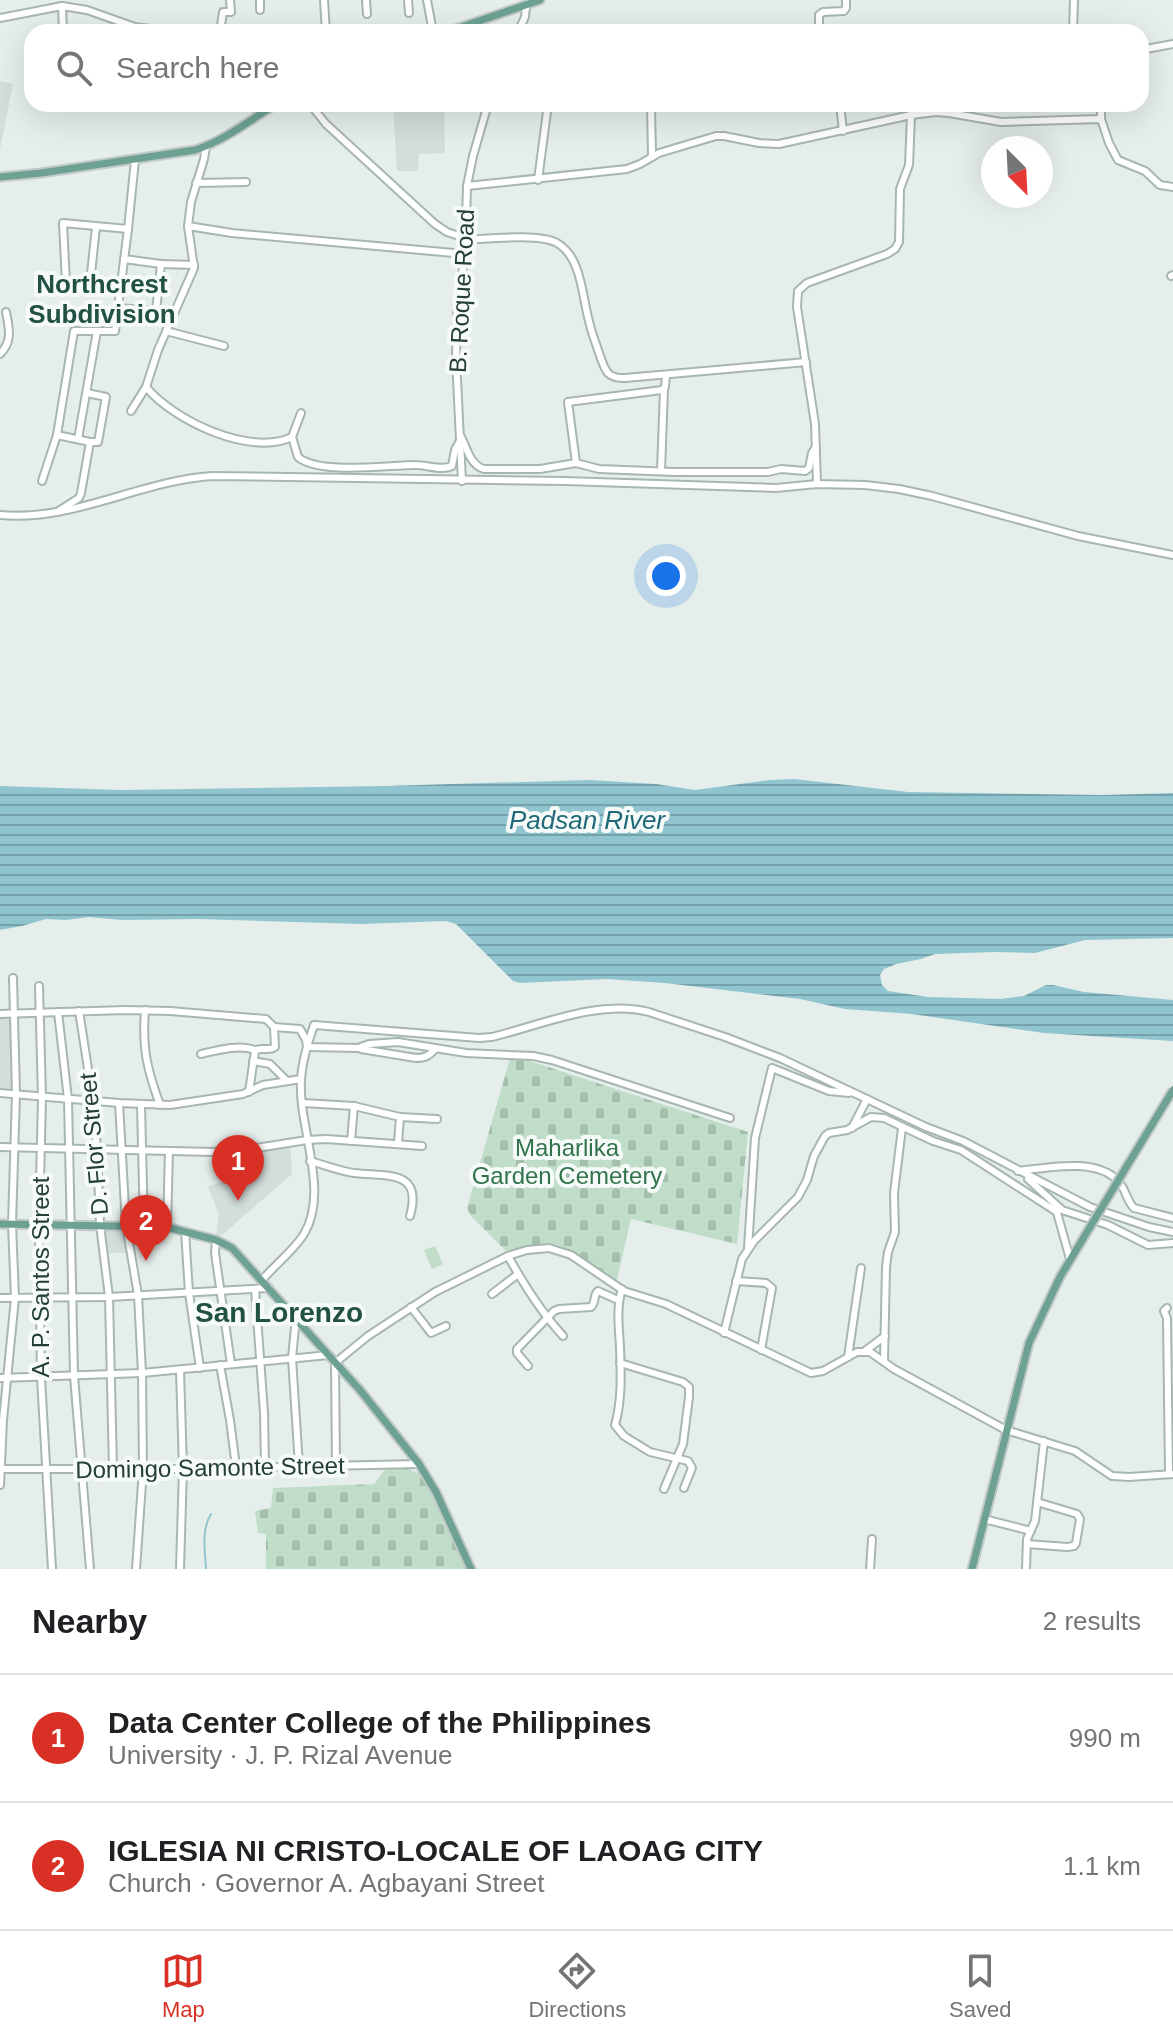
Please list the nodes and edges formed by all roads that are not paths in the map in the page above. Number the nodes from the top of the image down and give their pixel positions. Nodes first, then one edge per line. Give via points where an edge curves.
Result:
1 (230, 0) edge
2 (260, 0) edge
3 (324, 0) edge
4 (366, 0) edge
5 (408, 0) edge
6 (427, 0) edge
7 (540, 0) edge
8 (846, 0) edge
9 (1074, 0) edge
10 (62, 6) junction
11 (526, 6) junction
12 (260, 10) dead end
13 (409, 13) dead end
14 (367, 14) dead end
15 (0, 18) edge
16 (63, 24) edge
17 (127, 24) edge
18 (221, 24) edge
19 (326, 24) edge
20 (432, 24) edge
21 (471, 24) edge
22 (522, 24) edge
23 (819, 24) edge
24 (1073, 24) edge
25 (1173, 44) edge
26 (1149, 48) edge
27 (263, 112) edge
28 (316, 112) edge
29 (486, 112) edge
30 (547, 112) edge
31 (651, 112) edge
32 (841, 112) edge
33 (1101, 112) edge
34 (911, 115) junction
35 (1101, 119) junction
36 (843, 131) junction
37 (206, 147) junction
38 (652, 157) junction
39 (135, 160) junction
40 (0, 177) edge
41 (538, 180) junction
42 (246, 182) dead end
43 (196, 183) junction
44 (467, 186) junction
45 (1173, 187) edge
46 (188, 226) junction
47 (96, 227) junction
48 (128, 229) junction
49 (465, 239) junction
50 (465, 254) junction
51 (124, 259) junction
52 (161, 264) junction
53 (194, 265) junction
54 (90, 283) junction
55 (121, 284) junction
56 (118, 308) junction
57 (6, 312) dead end
58 (97, 331) junction
59 (166, 331) junction
60 (224, 346) dead end
61 (0, 354) edge
62 (806, 362) junction
63 (666, 375) junction
64 (146, 387) junction
65 (664, 389) junction
66 (87, 393) junction
67 (131, 411) dead end
68 (301, 413) dead end
69 (57, 435) junction
70 (292, 437) junction
71 (461, 438) junction
72 (78, 439) junction
73 (90, 442) junction
74 (816, 447) junction
75 (576, 463) junction
76 (661, 471) junction
77 (42, 481) dead end
78 (462, 481) junction
79 (817, 484) junction
80 (0, 515) edge
81 (53, 515) junction
82 (1173, 555) edge
83 (13, 978) dead end
84 (39, 986) dead end
85 (145, 1010) junction
86 (79, 1011) junction
87 (39, 1012) junction
88 (58, 1012) junction
89 (13, 1013) junction
90 (0, 1014) edge
91 (274, 1027) junction
92 (307, 1047) junction
93 (358, 1048) junction
94 (435, 1049) junction
95 (255, 1050) junction
96 (201, 1054) dead end
97 (253, 1061) junction
98 (301, 1079) junction
99 (287, 1081) junction
100 (1173, 1090) edge
101 (249, 1092) junction
102 (853, 1092) junction
103 (0, 1093) edge
104 (16, 1094) junction
105 (42, 1097) junction
106 (68, 1099) junction
107 (867, 1099) junction
108 (93, 1101) junction
109 (119, 1103) junction
110 (303, 1103) junction
111 (141, 1105) junction
112 (160, 1105) junction
113 (354, 1106) junction
114 (400, 1117) junction
115 (730, 1118) dead end
116 (437, 1119) dead end
117 (852, 1128) junction
118 (902, 1128) junction
119 (307, 1140) junction
120 (351, 1141) junction
121 (398, 1143) junction
122 (422, 1146) dead end
123 (0, 1147) edge
124 (15, 1147) junction
125 (41, 1149) junction
126 (70, 1149) junction
127 (97, 1149) junction
128 (120, 1150) junction
129 (143, 1150) junction
130 (169, 1151) junction
131 (310, 1161) junction
132 (1018, 1171) junction
133 (1056, 1208) junction
134 (410, 1216) dead end
135 (1173, 1218) edge
136 (0, 1224) edge
137 (12, 1224) junction
138 (39, 1225) junction
139 (71, 1225) junction
140 (100, 1225) junction
141 (126, 1225) junction
142 (144, 1226) junction
143 (167, 1227) junction
144 (185, 1231) junction
145 (1173, 1232) edge
146 (216, 1240) junction
147 (1173, 1243) edge
148 (748, 1250) junction
149 (508, 1256) junction
150 (1070, 1259) junction
151 (861, 1268) dead end
152 (518, 1274) junction
153 (262, 1280) junction
154 (736, 1281) junction
155 (269, 1288) junction
156 (255, 1289) junction
157 (622, 1289) junction
158 (220, 1291) junction
159 (189, 1293) junction
160 (492, 1294) dead end
161 (138, 1295) junction
162 (40, 1297) junction
163 (72, 1297) junction
164 (109, 1297) junction
165 (0, 1298) edge
166 (15, 1298) junction
167 (618, 1300) junction
168 (411, 1307) junction
169 (1167, 1308) dead end
170 (296, 1317) junction
171 (547, 1319) junction
172 (446, 1326) dead end
173 (724, 1333) junction
174 (563, 1336) dead end
175 (885, 1336) junction
176 (761, 1350) junction
177 (865, 1351) junction
178 (329, 1355) junction
179 (848, 1357) junction
180 (292, 1358) junction
181 (261, 1361) junction
182 (884, 1361) junction
183 (335, 1363) junction
184 (620, 1363) junction
185 (231, 1364) junction
186 (220, 1365) junction
187 (528, 1366) dead end
188 (200, 1368) junction
189 (180, 1370) junction
190 (142, 1373) junction
191 (112, 1375) junction
192 (74, 1376) junction
193 (3, 1378) edge
194 (41, 1378) junction
195 (1006, 1430) junction
196 (1044, 1441) junction
197 (676, 1457) junction
198 (419, 1464) junction
199 (299, 1466) junction
200 (236, 1467) junction
201 (265, 1467) junction
202 (336, 1467) junction
203 (0, 1469) edge
204 (47, 1469) junction
205 (83, 1469) junction
206 (113, 1469) junction
207 (143, 1469) junction
208 (183, 1469) junction
209 (1171, 1474) edge
210 (0, 1485) edge
211 (684, 1488) dead end
212 (664, 1489) dead end
213 (1037, 1502) junction
214 (984, 1519) junction
215 (1031, 1531) junction
216 (872, 1539) dead end
217 (1027, 1544) junction
218 (52, 1569) edge
219 (90, 1569) edge
220 (136, 1569) edge
221 (180, 1569) edge
222 (471, 1569) edge
223 (870, 1569) edge
224 (972, 1569) edge
225 (1026, 1569) edge

1 - 18 street via 231,12 223,12
2 - 12 street
3 - 19 street
4 - 14 street
5 - 13 street
6 - 20 street
7 - 11 main road
8 - 23 street via 844,11 823,12
9 - 24 street
10 - 15 street
10 - 16 street
10 - 17 street
11 - 21 main road
11 - 22 street
25 - 26 street
27 - 37 main road
28 - 49 street via 435,224
29 - 44 street, B. Roque Road
30 - 41 street
31 - 38 street
32 - 36 street
33 - 35 street
34 - 35 street via 949,113 1001,122
34 - 36 street
34 - 62 street via 898,244 798,291
35 - 45 street via 1118,160
36 - 38 street via 779,144 716,136
37 - 39 main road
37 - 43 street
38 - 41 street via 627,169
39 - 40 main road
39 - 48 street
41 - 44 street
42 - 43 street
43 - 46 street
44 - 49 street, B. Roque Road
46 - 50 street
46 - 53 street
47 - 48 street
47 - 54 street
47 - 54 street via 63,223 66,283
48 - 51 street
49 - 50 street, B. Roque Road
49 - 63 street via 556,243 576,267 606,371 619,378
50 - 71 street, B. Roque Road via 456,340
51 - 52 street
51 - 55 street
52 - 53 street
52 - 56 street via 156,311
53 - 59 street
54 - 55 street
55 - 56 street
56 - 58 street via 115,331
57 - 61 street via 9,340
58 - 66 street
58 - 69 street via 74,331
59 - 60 street
59 - 64 street
62 - 63 street
62 - 74 street
63 - 65 street
64 - 67 street
64 - 70 street via 167,408 212,431 268,444
65 - 75 street via 570,400
65 - 76 street
66 - 72 street
66 - 73 street via 106,397 98,442
68 - 70 street
69 - 72 street
69 - 77 street
70 - 71 street via 298,457 312,465 448,469
71 - 75 street via 479,468 540,469
71 - 78 street, B. Roque Road
72 - 73 street
73 - 81 street via 81,493
74 - 76 street via 805,471
74 - 79 street
75 - 76 street
78 - 79 street via 776,488
78 - 81 street via 185,478
79 - 82 street via 899,489
80 - 81 street
83 - 89 street
84 - 87 street, A. P. Santos Street
85 - 86 street
85 - 91 street via 266,1019
85 - 112 street via 145,1057
86 - 88 street
86 - 108 street, D. Flor Street
87 - 88 street
87 - 89 street
87 - 105 street, A. P. Santos Street
88 - 106 street
89 - 90 street
89 - 104 street
91 - 92 street via 300,1029
91 - 95 street via 274,1047
92 - 93 street
92 - 98 street
92 - 102 street via 314,1025 479,1038 593,1010 636,1009 780,1058
93 - 94 street via 398,1042
93 - 94 street via 416,1058
94 - 115 street via 552,1060
95 - 96 street
95 - 97 street
97 - 99 street via 270,1064
97 - 101 street
98 - 99 street
98 - 110 street
99 - 101 street
100 - 150 main road, bridge
101 - 112 street
102 - 107 street
102 - 148 street via 829,1091 772,1068 755,1138
103 - 104 street
104 - 105 street
104 - 124 street
105 - 106 street
105 - 125 street, A. P. Santos Street
106 - 108 street
106 - 126 street
107 - 117 street
107 - 132 street
108 - 109 street
108 - 127 street, D. Flor Street
109 - 111 street
109 - 128 street
110 - 113 street
110 - 119 street
111 - 112 street
111 - 129 street
113 - 114 street
113 - 120 street
114 - 116 street
114 - 121 street
117 - 118 street via 878,1116
117 - 148 street via 825,1136 798,1197
118 - 133 street via 961,1150
118 - 175 street via 895,1232 886,1267
119 - 120 street
119 - 130 street via 230,1151
119 - 131 street
120 - 121 street
121 - 122 street
123 - 124 street
124 - 125 street
124 - 137 street
125 - 126 street
125 - 138 street, A. P. Santos Street
126 - 127 street
126 - 139 street
127 - 128 street
127 - 140 street, D. Flor Street
128 - 129 street
128 - 141 street
129 - 130 street
129 - 142 street
130 - 143 street
131 - 134 street via 402,1178 411,1187
131 - 153 street via 312,1215 303,1235
132 - 133 street
132 - 135 street via 1100,1169 1115,1177 1134,1208
132 - 145 street via 1090,1207
133 - 147 street via 1148,1245
133 - 150 street
136 - 137 main road
137 - 138 main road
137 - 166 street
138 - 139 main road
138 - 162 street, A. P. Santos Street
139 - 140 main road
139 - 163 street
140 - 141 main road
140 - 164 street, D. Flor Street
141 - 142 main road
141 - 161 street
142 - 143 main road
143 - 144 main road
144 - 146 main road
144 - 159 street
146 - 153 main road via 232,1248
146 - 158 street
148 - 154 street
149 - 152 street
149 - 157 street via 537,1249 563,1251
149 - 168 street
150 - 195 main road via 1029,1343
151 - 179 street
152 - 160 street
152 - 171 street
153 - 155 main road
154 - 173 street
154 - 176 street via 772,1288
155 - 156 street
155 - 170 main road
156 - 158 street
156 - 181 street
157 - 167 street
157 - 173 street
158 - 159 street
158 - 185 street
159 - 161 street
159 - 188 street
161 - 164 street
161 - 190 street
162 - 163 street
162 - 166 street
162 - 194 street, A. P. Santos Street
163 - 164 street
163 - 192 street
164 - 191 street, D. Flor Street
165 - 166 street
166 - 193 street
167 - 171 street via 598,1291 591,1307 559,1309
167 - 184 street
168 - 172 street via 431,1333
168 - 183 street
169 - 209 street
170 - 178 main road
170 - 180 street
171 - 174 street
171 - 187 street via 517,1349
173 - 176 street
175 - 177 street
175 - 182 street
176 - 179 street via 814,1373
177 - 179 street
177 - 182 street
178 - 180 street
178 - 183 main road
180 - 181 street
180 - 199 street
181 - 185 street
181 - 201 street
182 - 195 street
183 - 198 main road
183 - 202 street
184 - 197 street via 616,1428 650,1452
184 - 197 street via 689,1387 683,1444
185 - 186 street
186 - 188 street
186 - 200 street
188 - 189 street
189 - 190 street
189 - 208 street
190 - 191 street
190 - 207 street
191 - 192 street
191 - 206 street, D. Flor Street
192 - 194 street
192 - 205 street
193 - 194 street
193 - 203 street
194 - 204 street, A. P. Santos Street
195 - 196 street
195 - 214 main road
196 - 209 street via 1075,1451 1112,1476
196 - 213 street
197 - 211 street via 692,1468
197 - 212 street
198 - 202 street, Domingo Samonte Street
198 - 222 main road
199 - 201 street, Domingo Samonte Street
199 - 202 street, Domingo Samonte Street
200 - 201 street, Domingo Samonte Street
200 - 208 street, Domingo Samonte Street
203 - 204 street, Domingo Samonte Street
203 - 210 street
204 - 205 street, Domingo Samonte Street
204 - 218 street, A. P. Santos Street
205 - 206 street, Domingo Samonte Street
205 - 219 street
206 - 207 street, Domingo Samonte Street
207 - 208 street, Domingo Samonte Street
207 - 220 street
208 - 221 street
213 - 215 street
213 - 217 street via 1077,1514 1076,1543
214 - 215 street
214 - 224 main road
215 - 217 street
216 - 223 street
217 - 225 street

